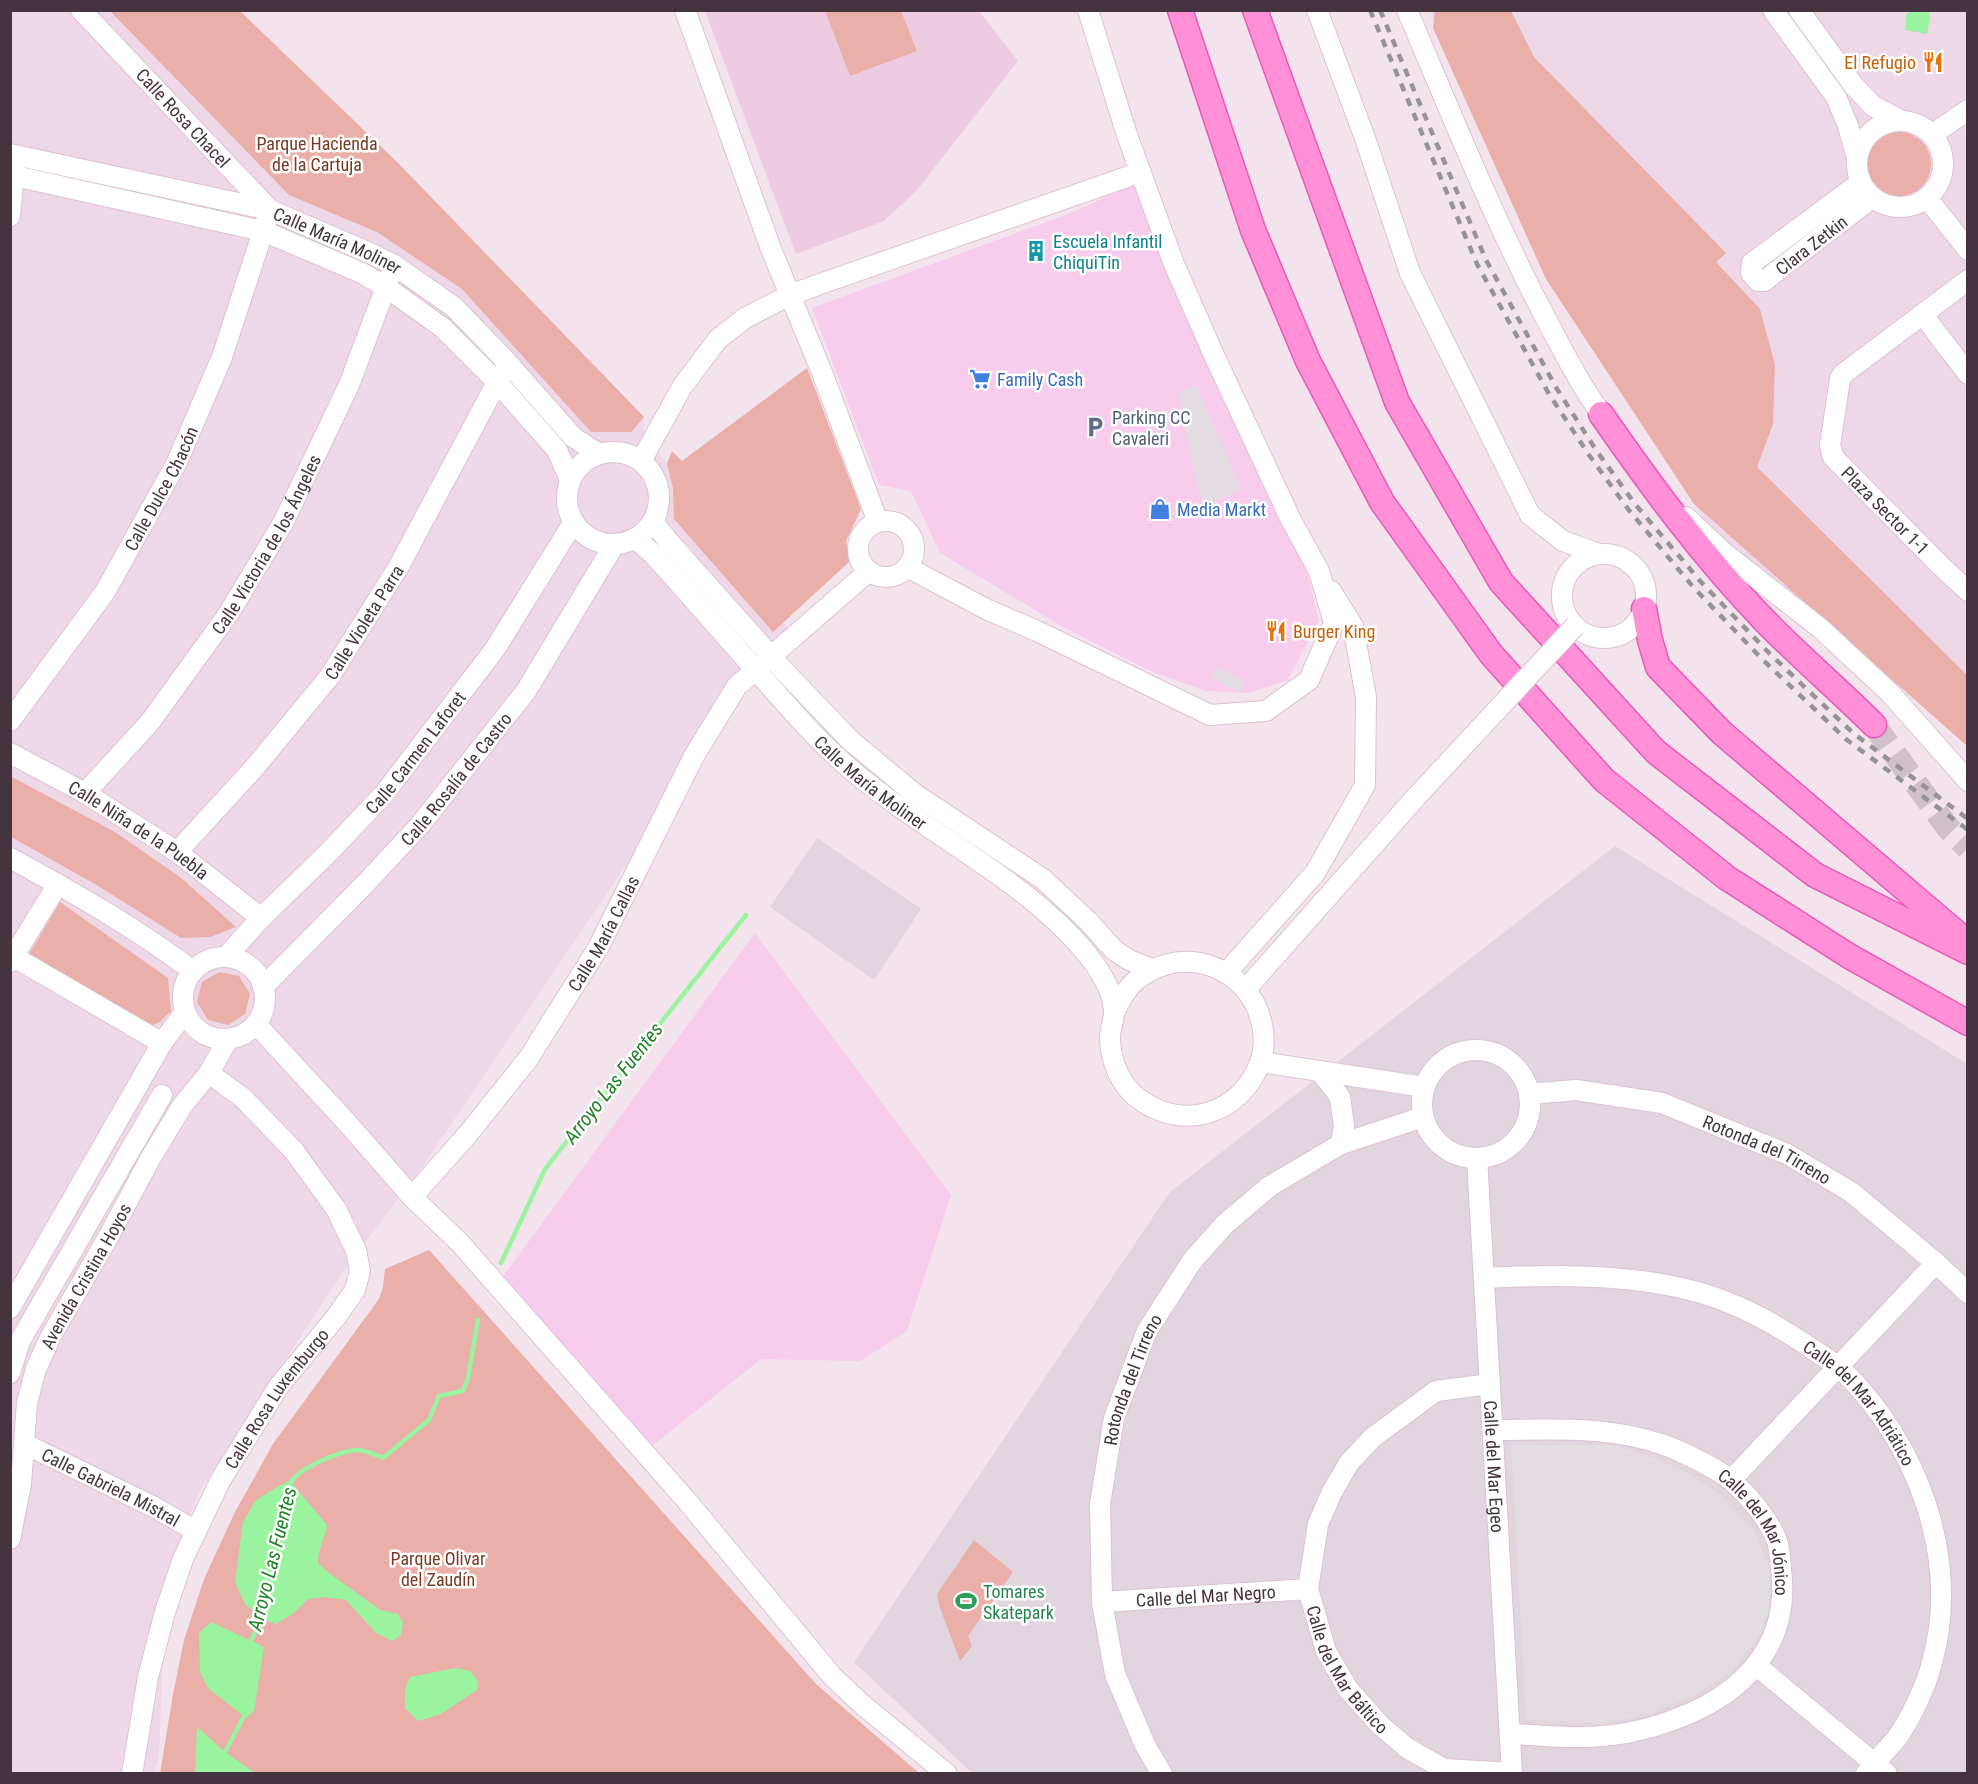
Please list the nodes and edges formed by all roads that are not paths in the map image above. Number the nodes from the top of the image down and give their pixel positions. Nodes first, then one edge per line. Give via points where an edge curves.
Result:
1 (81, 10) edge
2 (685, 10) edge
3 (1088, 10) edge
4 (1255, 10) edge
5 (1317, 10) edge
6 (1407, 10) edge
7 (1421, 10) edge
8 (1773, 10) edge
9 (1799, 10) edge
10 (1181, 14) edge
11 (1968, 110) edge
12 (1900, 120) junction
13 (1933, 134) junction
14 (13, 154) edge
15 (1857, 158) junction
16 (1141, 172) junction
17 (12, 175) edge
18 (1867, 190) junction
19 (1928, 198) junction
20 (270, 210) junction
21 (1494, 214) junction
22 (10, 216) edge
23 (263, 231) junction
24 (1968, 250) edge
25 (394, 266) junction
26 (1968, 280) edge
27 (386, 287) junction
28 (790, 295) junction
29 (1923, 315) junction
30 (507, 362) junction
31 (1968, 374) edge
32 (497, 382) junction
33 (1600, 414) junction
34 (599, 454) junction
35 (640, 461) junction
36 (570, 480) junction
37 (653, 522) junction
38 (878, 522) junction
39 (573, 523) junction
40 (636, 538) junction
41 (614, 545) junction
42 (1599, 554) junction
43 (908, 567) junction
44 (1319, 571) junction
45 (869, 572) junction
46 (1968, 591) edge
47 (1644, 609) junction
48 (1575, 626) junction
49 (772, 657) junction
50 (755, 669) junction
51 (10, 721) edge
52 (1874, 724) tunnel mouth
53 (10, 753) edge
54 (1968, 781) edge
55 (85, 793) junction
56 (177, 852) junction
57 (10, 858) edge
58 (58, 884) junction
59 (261, 918) junction
60 (1968, 942) edge
61 (1968, 952) edge
62 (226, 957) junction
63 (12, 960) edge
64 (1152, 969) junction
65 (193, 971) junction
66 (1227, 972) junction
67 (263, 987) junction
68 (1246, 989) junction
69 (1114, 1011) junction
70 (185, 1012) junction
71 (1968, 1023) edge
72 (256, 1024) junction
73 (228, 1039) junction
74 (162, 1043) junction
75 (1261, 1062) junction
76 (1320, 1071) junction
77 (209, 1073) junction
78 (1424, 1087) junction
79 (1529, 1094) junction
80 (162, 1095) dead end
81 (1423, 1117) junction
82 (1341, 1144) junction
83 (1477, 1158) junction
84 (412, 1197) junction
85 (1936, 1263) junction
86 (1484, 1278) junction
87 (1968, 1293) edge
88 (10, 1308) edge
89 (1839, 1367) junction
90 (10, 1373) edge
91 (1490, 1384) junction
92 (10, 1422) edge
93 (1493, 1430) junction
94 (18, 1446) edge
95 (1731, 1480) junction
96 (196, 1531) junction
97 (10, 1539) edge
98 (1308, 1589) junction
99 (1102, 1602) junction
100 (1757, 1666) junction
101 (1510, 1734) junction
102 (1876, 1770) edge
103 (132, 1773) edge
104 (947, 1773) edge
105 (1162, 1773) edge
106 (1512, 1773) edge

1 - 20 street, Calle Rosa Chacel
2 - 28 street
3 - 16 street
4 - 61 main road via 1397,402 1501,582 1656,752 1815,875
5 - 42 street via 1410,273 1530,515 1563,541
6 - 21 street
7 - 21 street via 1431,49
8 - 15 street via 1836,97
9 - 12 street via 1854,86 1873,106
10 - 71 main road via 1253,230 1308,362 1382,502 1491,654 1604,780 1727,878 1849,956
11 - 13 street
12 - 13 street via 1912,121
12 - 15 street via 1876,127 1860,146
13 - 19 street via 1944,160 1943,174
14 - 17 street
14 - 20 street, Calle María Moliner
15 - 18 street via 1857,170
16 - 28 street
16 - 44 street via 1174,264 1213,353
17 - 22 street
17 - 23 street, Calle María Moliner
18 - 18 street, Clara Zetkin via 1752,263 1755,279 1764,281
18 - 19 street via 1886,205 1900,207
19 - 24 street
20 - 23 street
20 - 25 street, Calle María Moliner
21 - 33 street
23 - 27 street, Calle María Moliner
23 - 51 street, Calle Dulce Chacón via 222,357 177,462 105,592
25 - 27 street, Calle Victoria de los Ángeles
25 - 30 street, Calle María Moliner via 454,307
26 - 29 street, Plaza Sector 1-1
27 - 32 street, Calle María Moliner via 443,328
27 - 55 street, Calle Victoria de los Ángeles via 349,385 283,523 229,613 150,722
28 - 35 street via 745,318 717,339 682,387
28 - 38 street
29 - 31 street
29 - 46 street, Plaza Sector 1-1 via 1843,374 1830,452
30 - 32 street, Calle Violeta Parra
30 - 34 street, Calle María Moliner via 573,437
32 - 36 street, Calle María Moliner via 557,450
32 - 56 street, Calle Violeta Parra via 399,566 330,676 255,767
33 - 52 main road via 1702,551 1765,621
33 - 54 street via 1673,505 1723,552 1820,628 1890,693
34 - 35 street via 627,454
34 - 36 street via 577,468
35 - 37 street via 653,477 659,496
36 - 39 street via 568,509
37 - 40 street
37 - 49 street, Calle María Moliner
38 - 43 street via 897,523 912,538 914,548
38 - 45 street via 863,533 858,546 862,564
39 - 41 street via 591,539
39 - 59 street, Calle Carmen Laforet via 495,649 384,794
40 - 41 street
40 - 50 street, Calle María Moliner
41 - 67 street, Calle Rosalía de Castro via 526,691 420,825
42 - 47 street via 1623,558 1636,569 1645,585
42 - 48 street via 1575,565 1567,576 1563,602
43 - 44 street via 988,610 1210,715 1266,711 1309,681 1334,623
43 - 45 street via 891,576
44 - 66 street via 1353,626 1366,697 1365,785 1315,873
45 - 49 street, Calle María Callas
47 - 48 street via 1638,622 1614,637 1600,638
47 - 60 main road via 1658,667 1722,733
48 - 68 street, bridge
49 - 50 street, Calle María Callas
49 - 64 street, Calle María Moliner via 851,741 896,779 1043,879 1114,950
50 - 69 street, Calle María Moliner via 826,748 861,778 1025,894 1068,933 1095,965 1108,988
50 - 84 street, Calle María Callas via 737,686 694,756 598,948 528,1059
53 - 55 street, Calle Niña de la Puebla
55 - 56 street, Calle Niña de la Puebla
56 - 59 street, Calle Niña de la Puebla
57 - 58 street
58 - 63 street
58 - 65 street
59 - 62 street, Calle Carmen Laforet
62 - 65 street via 210,959
62 - 67 street via 252,968
63 - 74 street
64 - 66 street via 1177,962 1203,963
64 - 69 street via 1136,980
65 - 70 street via 184,987
66 - 68 street
67 - 72 street via 265,1001
68 - 75 street via 1259,1011 1263,1028
69 - 75 street via 1109,1035 1112,1060 1123,1082 1140,1100 1161,1112 1186,1116 1210,1113 1225,1106 1250,1084
70 - 73 street via 194,1027 209,1036
70 - 74 street
72 - 73 street
72 - 84 street
73 - 77 street, Avenida Cristina Hoyos
74 - 88 street
75 - 76 street
76 - 78 street
76 - 82 street via 1340,1097 1344,1126
77 - 94 street, Avenida Cristina Hoyos via 182,1106 150,1159 51,1336 36,1369
77 - 96 street, Calle Rosa Luxemburgo via 243,1098 294,1150 336,1209 356,1250 360,1271 355,1290 336,1317 279,1386 220,1481
78 - 79 street via 1436,1067 1455,1053 1487,1050 1515,1066
78 - 81 street
79 - 83 street via 1528,1114 1513,1143 1503,1151
79 - 85 street, Rotonda del Tirreno via 1575,1090 1662,1103 1787,1154 1851,1192
80 - 90 street via 20,1341
81 - 82 street, Rotonda del Tirreno
81 - 83 street via 1427,1129 1443,1147
82 - 99 street, Rotonda del Tirreno via 1270,1186 1226,1224 1192,1261 1147,1331 1114,1418 1100,1504
83 - 86 street, Calle del Mar Egeo
84 - 104 street via 460,1244 687,1501 832,1676
85 - 87 street, Rotonda del Tirreno
85 - 89 street
86 - 89 street, Calle del Mar Adriático via 1538,1275 1632,1280 1676,1287 1726,1301 1781,1328
86 - 91 street, Calle del Mar Egeo
89 - 95 street
89 - 102 street, Calle del Mar Adriático via 1897,1437 1933,1525 1940,1569 1941,1618 1931,1667 1897,1738
91 - 93 street, Calle del Mar Egeo
91 - 98 street, Calle del Mar Báltico via 1436,1391 1372,1437 1349,1462 1318,1524
92 - 94 street via 16,1424
93 - 95 street, Calle del Mar Jónico via 1590,1429 1631,1436 1665,1445
93 - 101 street, Calle del Mar Egeo
94 - 96 street, Calle Gabriela Mistral via 152,1506
94 - 97 street, Avenida Cristina Hoyos via 21,1484
95 - 100 street, Calle del Mar Jónico via 1758,1510 1777,1540 1784,1589 1775,1635
96 - 103 street, Calle Rosa Luxemburgo via 165,1612 148,1677
98 - 99 street, Calle del Mar Negro
98 - 106 street, Calle del Mar Báltico via 1326,1651 1348,1689 1380,1725 1407,1748 1444,1769
99 - 105 street, Rotonda del Tirreno via 1115,1674
100 - 101 street, Calle del Mar Jónico via 1705,1706 1655,1726 1601,1736
100 - 102 street
101 - 106 street, Calle del Mar Egeo

